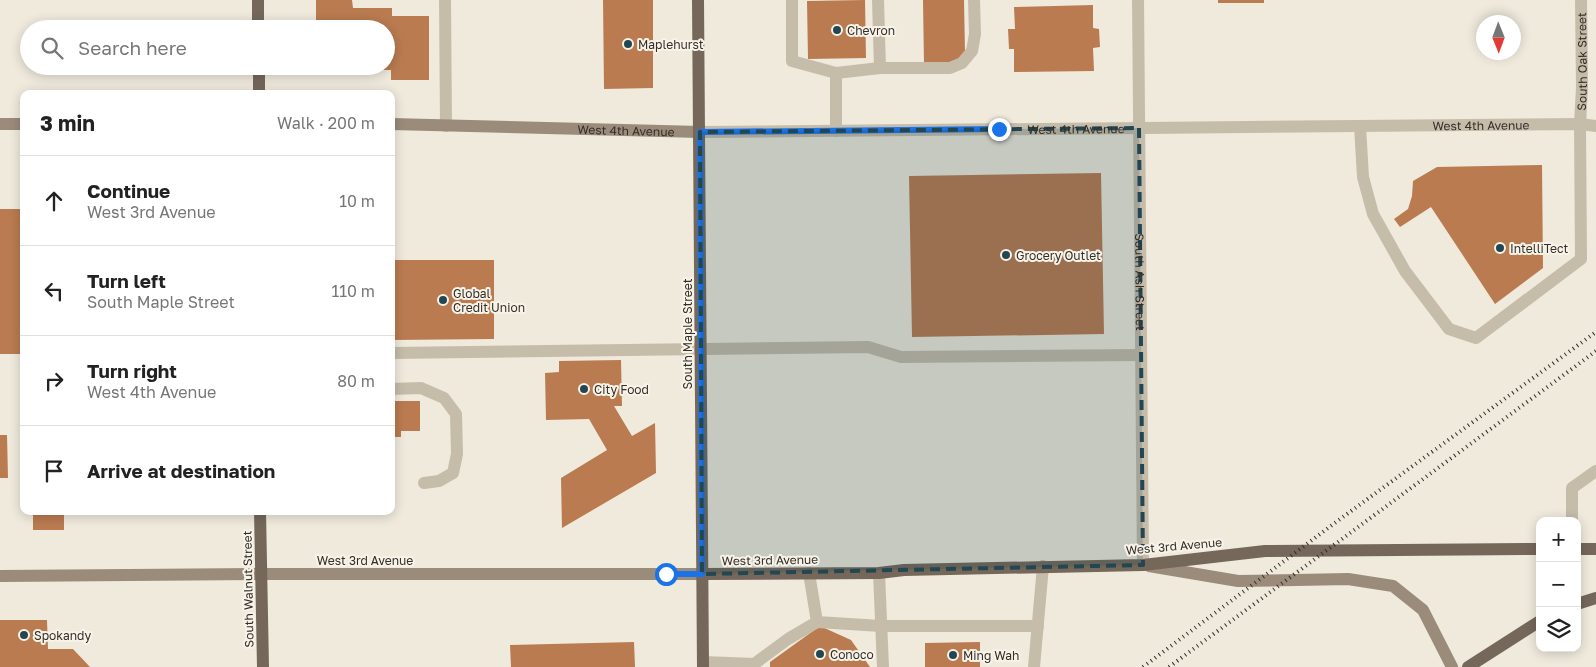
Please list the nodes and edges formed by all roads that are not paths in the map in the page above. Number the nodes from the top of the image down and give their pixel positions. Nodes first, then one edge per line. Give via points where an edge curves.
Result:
1 (258, 0) edge
2 (445, 0) edge
3 (698, 0) edge
4 (792, 0) edge
5 (878, 0) edge
6 (974, 0) edge
7 (1138, 0) edge
8 (1581, 0) edge
9 (258, 20) edge
10 (880, 68) junction
11 (836, 73) junction
12 (259, 75) edge
13 (259, 90) edge
14 (1596, 120) edge
15 (0, 124) edge
16 (20, 124) edge
17 (395, 124) edge
18 (1580, 124) junction
19 (446, 126) junction
20 (1360, 126) junction
21 (1596, 126) edge
22 (1139, 128) junction
23 (836, 130) junction
24 (700, 132) junction
25 (701, 348) junction
26 (395, 353) edge
27 (1141, 355) junction
28 (395, 389) edge
29 (1596, 471) edge
30 (424, 483) dead end
31 (260, 515) edge
32 (1572, 517) edge
33 (1536, 549) edge
34 (1581, 549) edge
35 (1596, 549) edge
36 (1143, 565) junction
37 (1043, 566) junction
38 (809, 573) junction
39 (879, 573) junction
40 (262, 574) junction
41 (702, 574) junction
42 (0, 576) edge
43 (1596, 598) edge
44 (1581, 603) edge
45 (818, 622) junction
46 (1536, 624) edge
47 (881, 626) junction
48 (1038, 626) junction
49 (703, 665) edge
50 (755, 665) edge
51 (263, 667) edge
52 (883, 667) edge
53 (1034, 667) edge
54 (1452, 667) edge
55 (1468, 667) edge

1 - 9 main road
2 - 19 street
3 - 24 main road, South Maple Street
4 - 11 street via 792,61
5 - 10 street
6 - 10 street via 972,50 962,63 950,68
7 - 22 street, South Ash Street
8 - 18 street, South Oak Street
10 - 11 street
11 - 23 street
12 - 13 main road
14 - 18 street, West 4th Avenue
15 - 16 main road
17 - 19 main road, West 4th Avenue
18 - 20 street, West 4th Avenue
18 - 20 street, South Oak Street via 1580,259 1476,338 1449,329 1406,271 1373,214 1363,178
18 - 21 street, West 4th Avenue
19 - 24 main road, West 4th Avenue
20 - 22 street, West 4th Avenue
22 - 23 street, West 4th Avenue
22 - 27 street, South Ash Street
23 - 24 street, West 4th Avenue
24 - 25 main road, South Maple Street
25 - 26 street
25 - 27 street via 868,347 901,357
25 - 41 main road, South Maple Street
27 - 36 street, South Ash Street
28 - 30 street via 421,388 444,398 456,414 453,473 439,481
29 - 32 street via 1572,488
31 - 40 main road, South Walnut Street
33 - 36 main road, West 3rd Avenue via 1265,551
34 - 35 main road
36 - 37 main road, West 3rd Avenue
36 - 54 main road via 1238,581 1348,580 1393,586 1423,610
37 - 39 main road, West 3rd Avenue
37 - 48 street
38 - 39 main road, West 3rd Avenue
38 - 41 main road, West 3rd Avenue
38 - 45 street
39 - 47 street
40 - 41 main road, West 3rd Avenue
40 - 42 main road, West 3rd Avenue
40 - 51 main road, South Walnut Street
41 - 49 main road, South Maple Street
43 - 44 main road
45 - 47 street
45 - 50 street
46 - 55 main road
47 - 48 street
47 - 52 street
48 - 53 street
49 - 50 street

